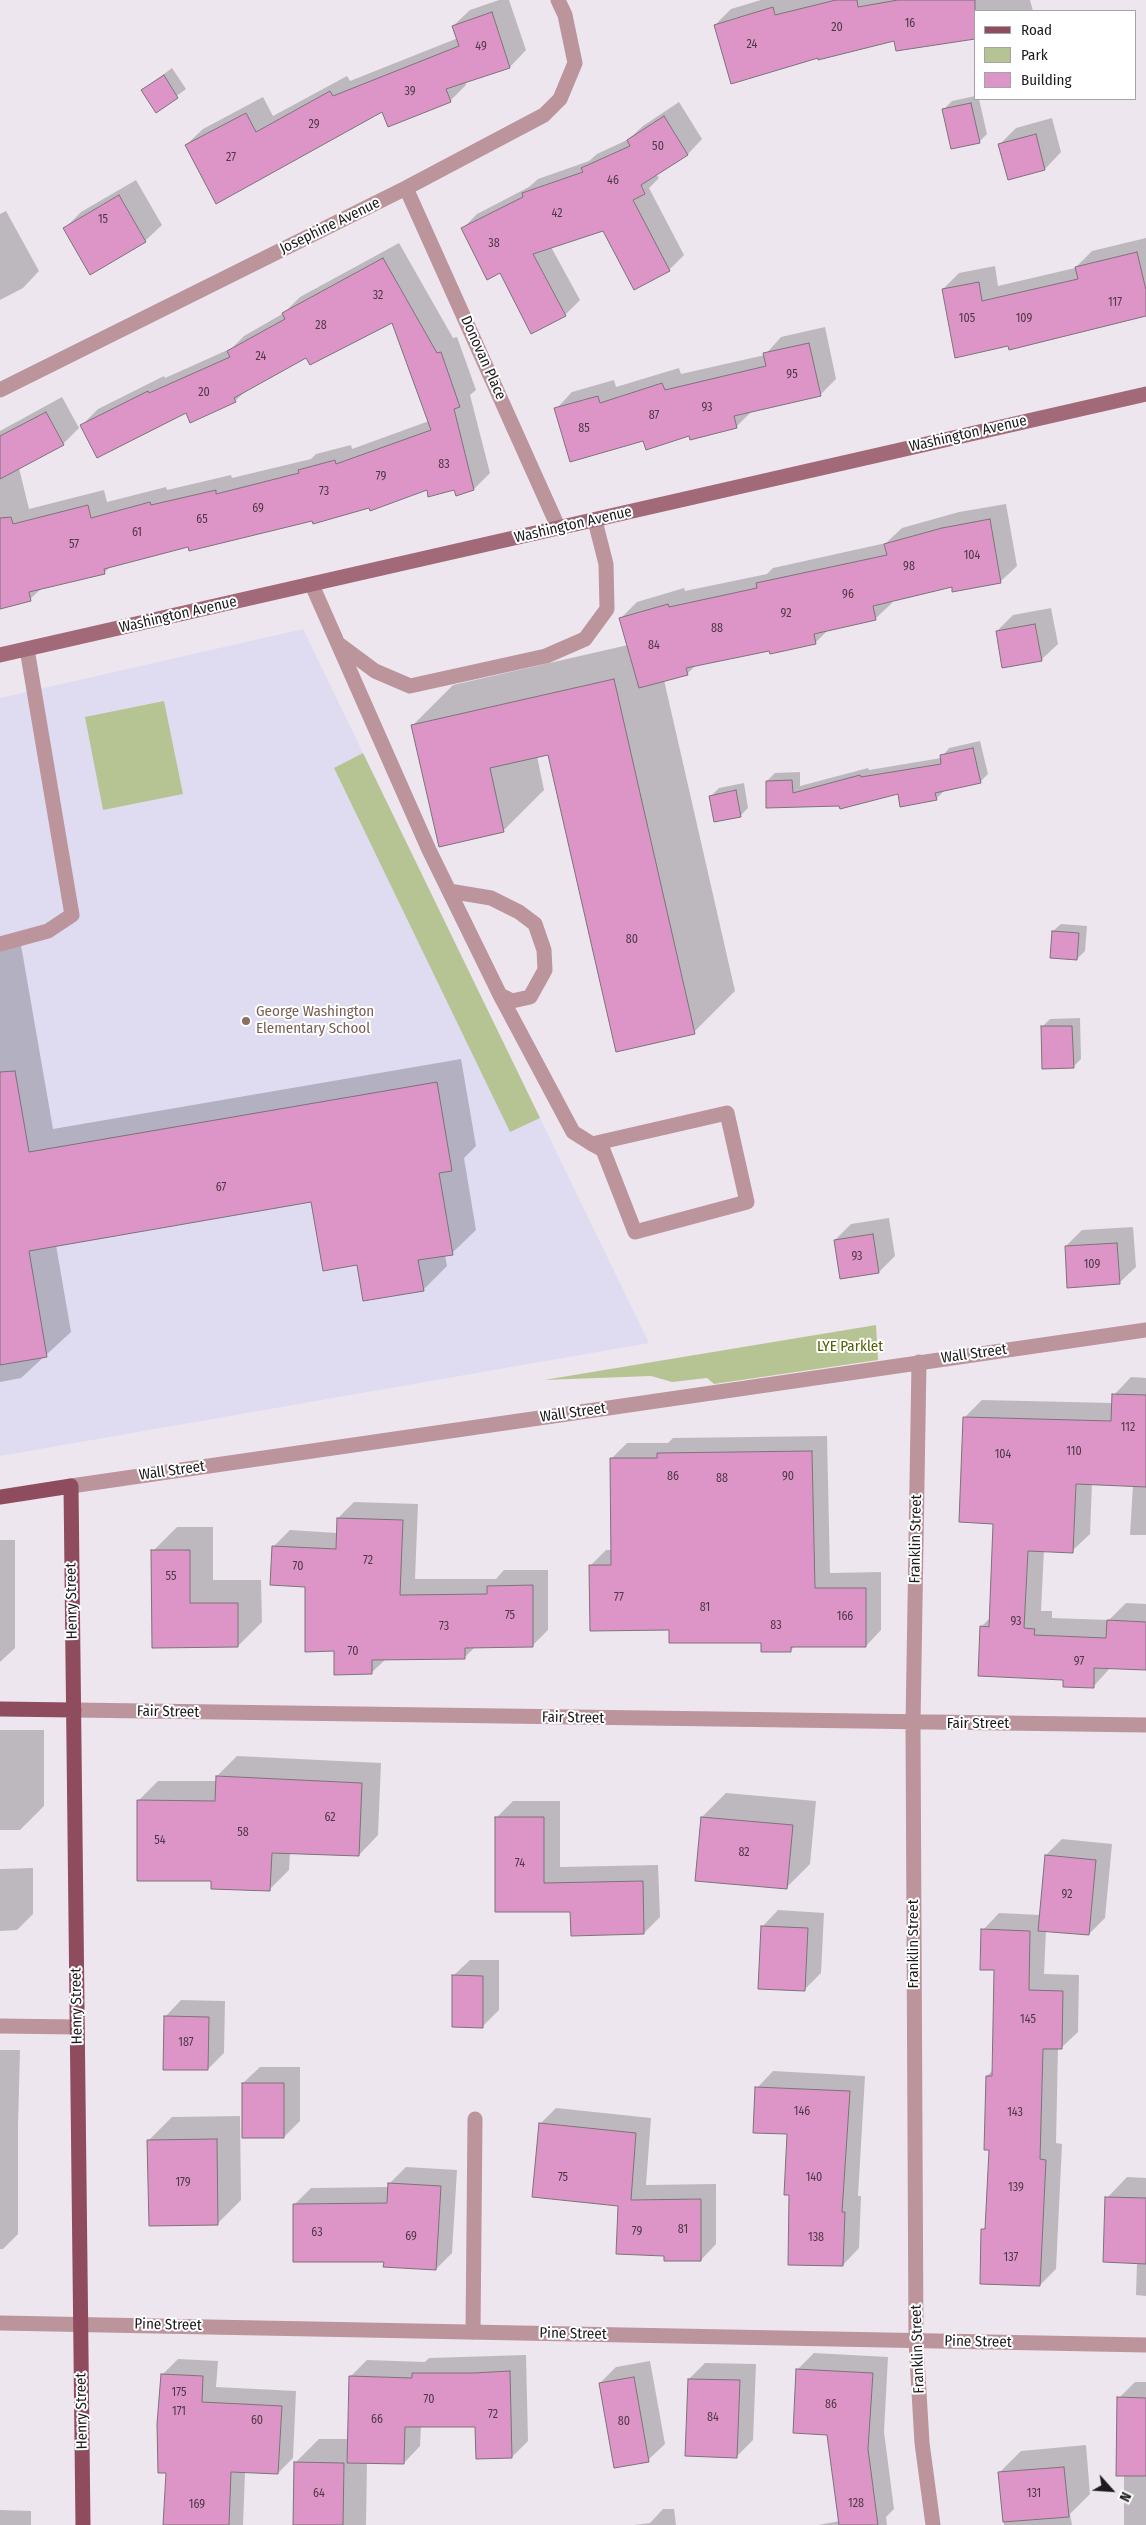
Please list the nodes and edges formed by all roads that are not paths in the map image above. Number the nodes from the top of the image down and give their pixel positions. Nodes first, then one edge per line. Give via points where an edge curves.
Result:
1 (558, 0) edge
2 (406, 188) junction
3 (0, 390) edge
4 (1146, 394) edge
5 (595, 520) junction
6 (559, 529) junction
7 (312, 585) junction
8 (339, 644) junction
9 (27, 649) junction
10 (0, 656) edge
11 (449, 891) junction
12 (0, 944) edge
13 (500, 995) junction
14 (592, 1144) junction
15 (1146, 1330) edge
16 (920, 1362) junction
17 (71, 1486) junction
18 (0, 1497) edge
19 (0, 1709) edge
20 (74, 1710) junction
21 (913, 1724) junction
22 (1146, 1726) edge
23 (0, 2026) edge
24 (77, 2027) junction
25 (475, 2119) dead end
26 (0, 2323) edge
27 (81, 2324) junction
28 (472, 2332) junction
29 (916, 2341) junction
30 (1146, 2346) edge
31 (83, 2525) edge
32 (933, 2525) edge

1 - 2 street, Josephine Avenue via 565,15 575,62 560,99 544,115
2 - 3 street, Josephine Avenue
2 - 6 street, Donovan Place
4 - 5 main road, Washington Avenue
5 - 6 main road, Washington Avenue
5 - 8 street via 606,564 607,609 585,639 546,656 410,686 375,671
6 - 7 main road, Washington Avenue
7 - 8 street
7 - 9 main road, Washington Avenue
8 - 11 street
9 - 10 main road, Washington Avenue
9 - 12 street via 72,916 48,932
11 - 13 street
11 - 13 street via 491,898 535,924 544,950 545,970 530,997 512,1001
13 - 14 street via 573,1132
14 - 14 street via 603,1150 635,1232 747,1202 727,1113
15 - 16 street, Wall Street
16 - 17 street, Wall Street
16 - 21 street, Franklin Street
17 - 18 main road, Wall Street
17 - 20 main road, Henry Street
19 - 20 main road, Fair Street
20 - 21 street, Fair Street
20 - 24 main road, Henry Street
21 - 22 street, Fair Street
21 - 29 street, Franklin Street
23 - 24 street
24 - 27 main road, Henry Street
25 - 28 street
26 - 27 street, Pine Street
27 - 28 street, Pine Street
27 - 31 main road, Henry Street
28 - 29 street, Pine Street
29 - 30 street, Pine Street
29 - 32 street, Franklin Street via 922,2443

